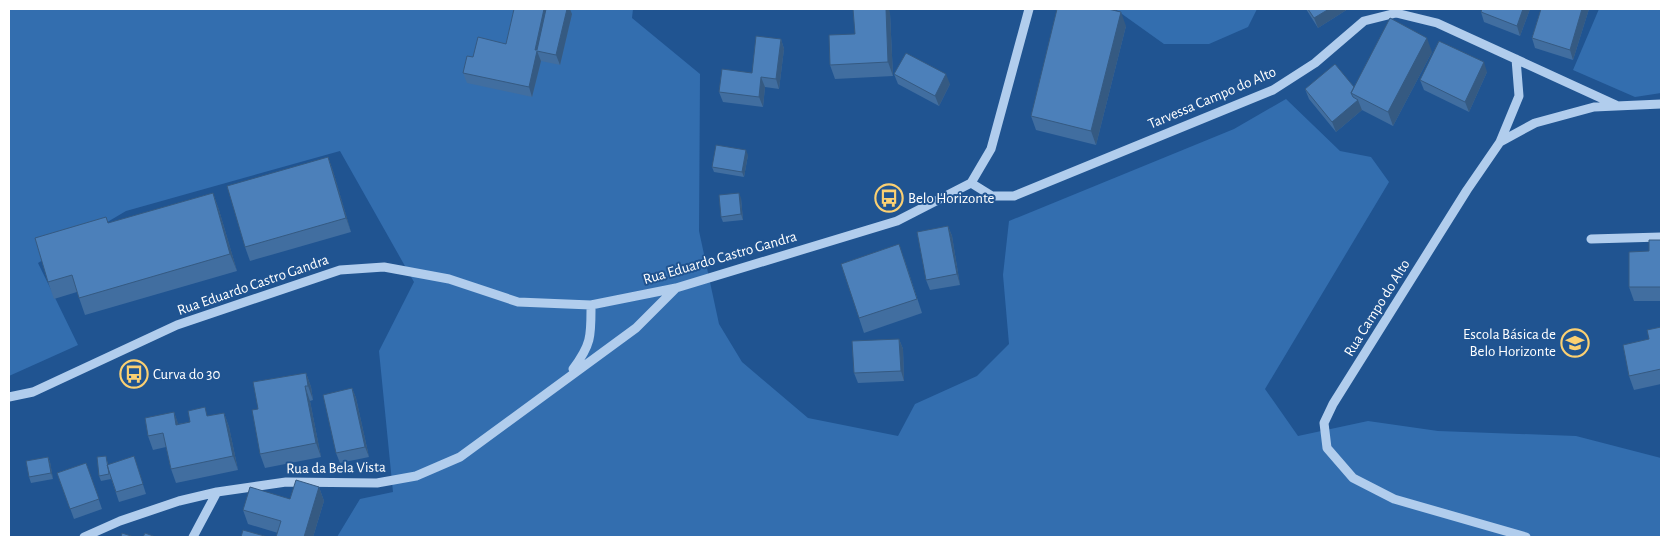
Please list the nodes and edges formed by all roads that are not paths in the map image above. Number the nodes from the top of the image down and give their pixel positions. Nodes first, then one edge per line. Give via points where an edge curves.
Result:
1 (1029, 9) edge
2 (1516, 58) junction
3 (1661, 104) edge
4 (1618, 106) junction
5 (1500, 142) junction
6 (971, 183) junction
7 (1661, 237) edge
8 (1591, 240) dead end
9 (676, 288) junction
10 (591, 304) junction
11 (567, 377) junction
12 (9, 398) edge
13 (217, 492) junction
14 (84, 537) edge
15 (193, 537) edge
16 (1526, 537) edge

1 - 6 street via 991,149
2 - 4 street, Tarvessa Campo do Alto
2 - 5 street via 1519,96
2 - 6 street, Tarvessa Campo do Alto via 1437,23 1396,13 1364,21 1315,63 1273,90 1014,196 992,196
3 - 4 street, Rua Campo do Alto
4 - 5 street, Rua Campo do Alto via 1594,107 1535,123
5 - 16 street, Rua Campo do Alto via 1324,423 1327,448 1353,478 1394,499
6 - 9 street, Rua Eduardo Castro Gandra via 897,221
7 - 8 street
9 - 10 street, Rua Eduardo Castro Gandra
9 - 11 street, Rua da Bela Vista via 636,328
10 - 11 street, Rua da Bela Vista via 591,335 586,352
10 - 12 street, Rua Eduardo Castro Gandra via 518,302 449,279 384,266 340,270 177,325 33,392
11 - 13 street, Rua da Bela Vista via 460,456 416,476 377,483 286,482
13 - 14 street, Rua da Bela Vista via 120,521
13 - 15 street

